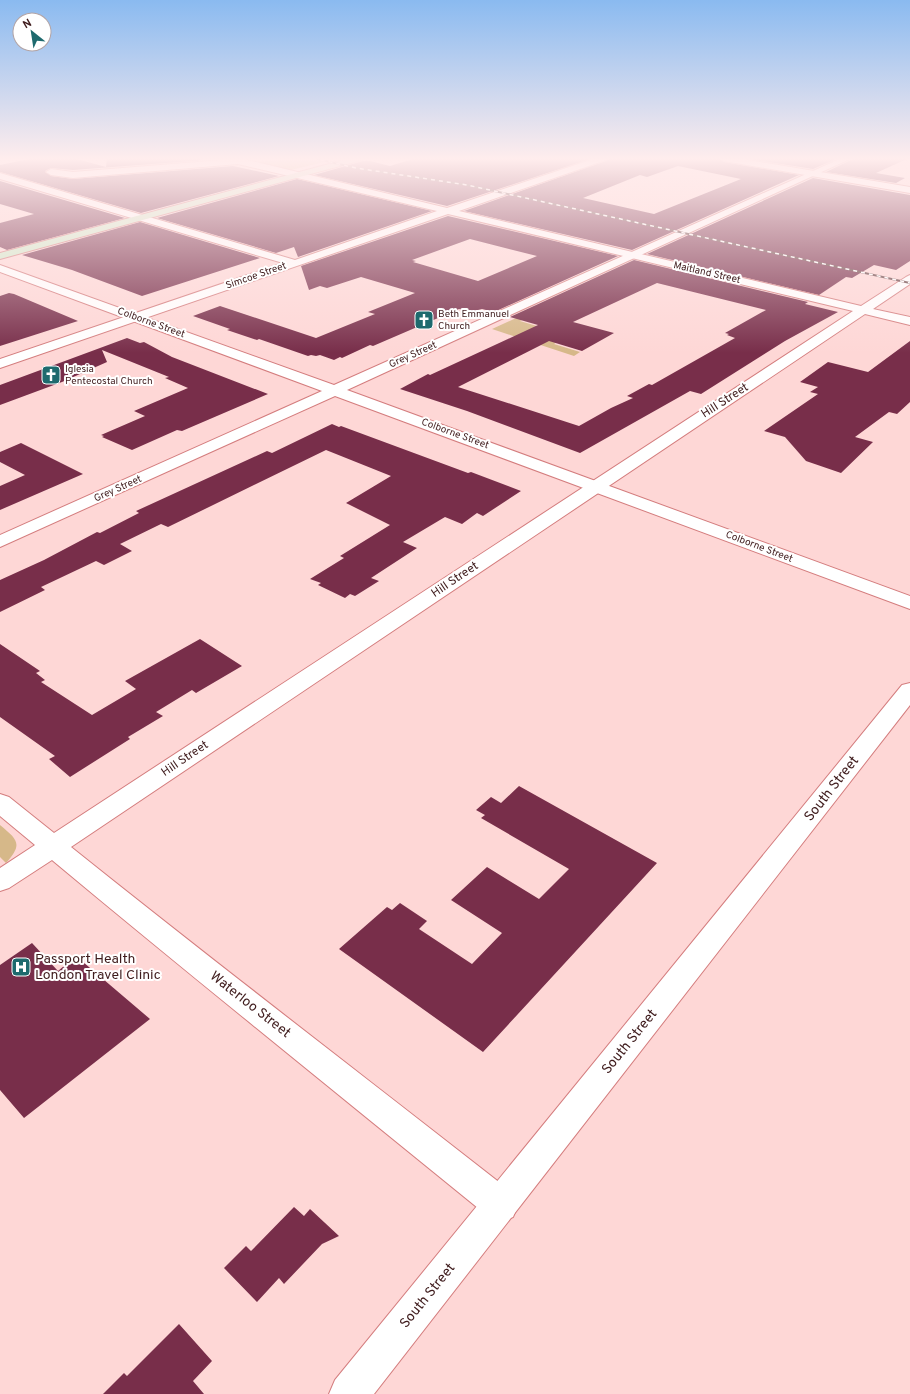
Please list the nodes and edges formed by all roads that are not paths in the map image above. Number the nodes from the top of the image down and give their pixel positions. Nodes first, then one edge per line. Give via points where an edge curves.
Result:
1 (121, 223) edge
2 (156, 223) edge
3 (412, 223) edge
4 (498, 223) edge
5 (703, 223) edge
6 (633, 255) junction
7 (0, 256) edge
8 (294, 263) junction
9 (0, 268) edge
10 (910, 279) edge
11 (864, 310) junction
12 (135, 318) junction
13 (910, 321) edge
14 (0, 364) edge
15 (335, 390) junction
16 (596, 486) junction
17 (0, 542) edge
18 (910, 603) edge
19 (910, 690) edge
20 (0, 803) edge
21 (53, 847) junction
22 (0, 882) edge
23 (501, 1205) junction
24 (349, 1394) edge

1 - 7 main road
2 - 8 street
3 - 8 street, Simcoe Street
4 - 6 street, Maitland Street
5 - 6 street, Grey Street
6 - 11 street, Maitland Street
6 - 15 street, Grey Street
8 - 12 street, Simcoe Street
9 - 12 street, Colborne Street
10 - 11 street, Hill Street
11 - 13 street, Maitland Street
11 - 16 street, Hill Street
12 - 14 street, Simcoe Street
12 - 15 street, Colborne Street
15 - 16 street, Colborne Street
15 - 17 street, Grey Street
16 - 18 street, Colborne Street
16 - 21 street, Hill Street
19 - 23 street, South Street
20 - 21 street, Waterloo Street
21 - 22 street, Hill Street
21 - 23 street, Waterloo Street
23 - 24 street, South Street

